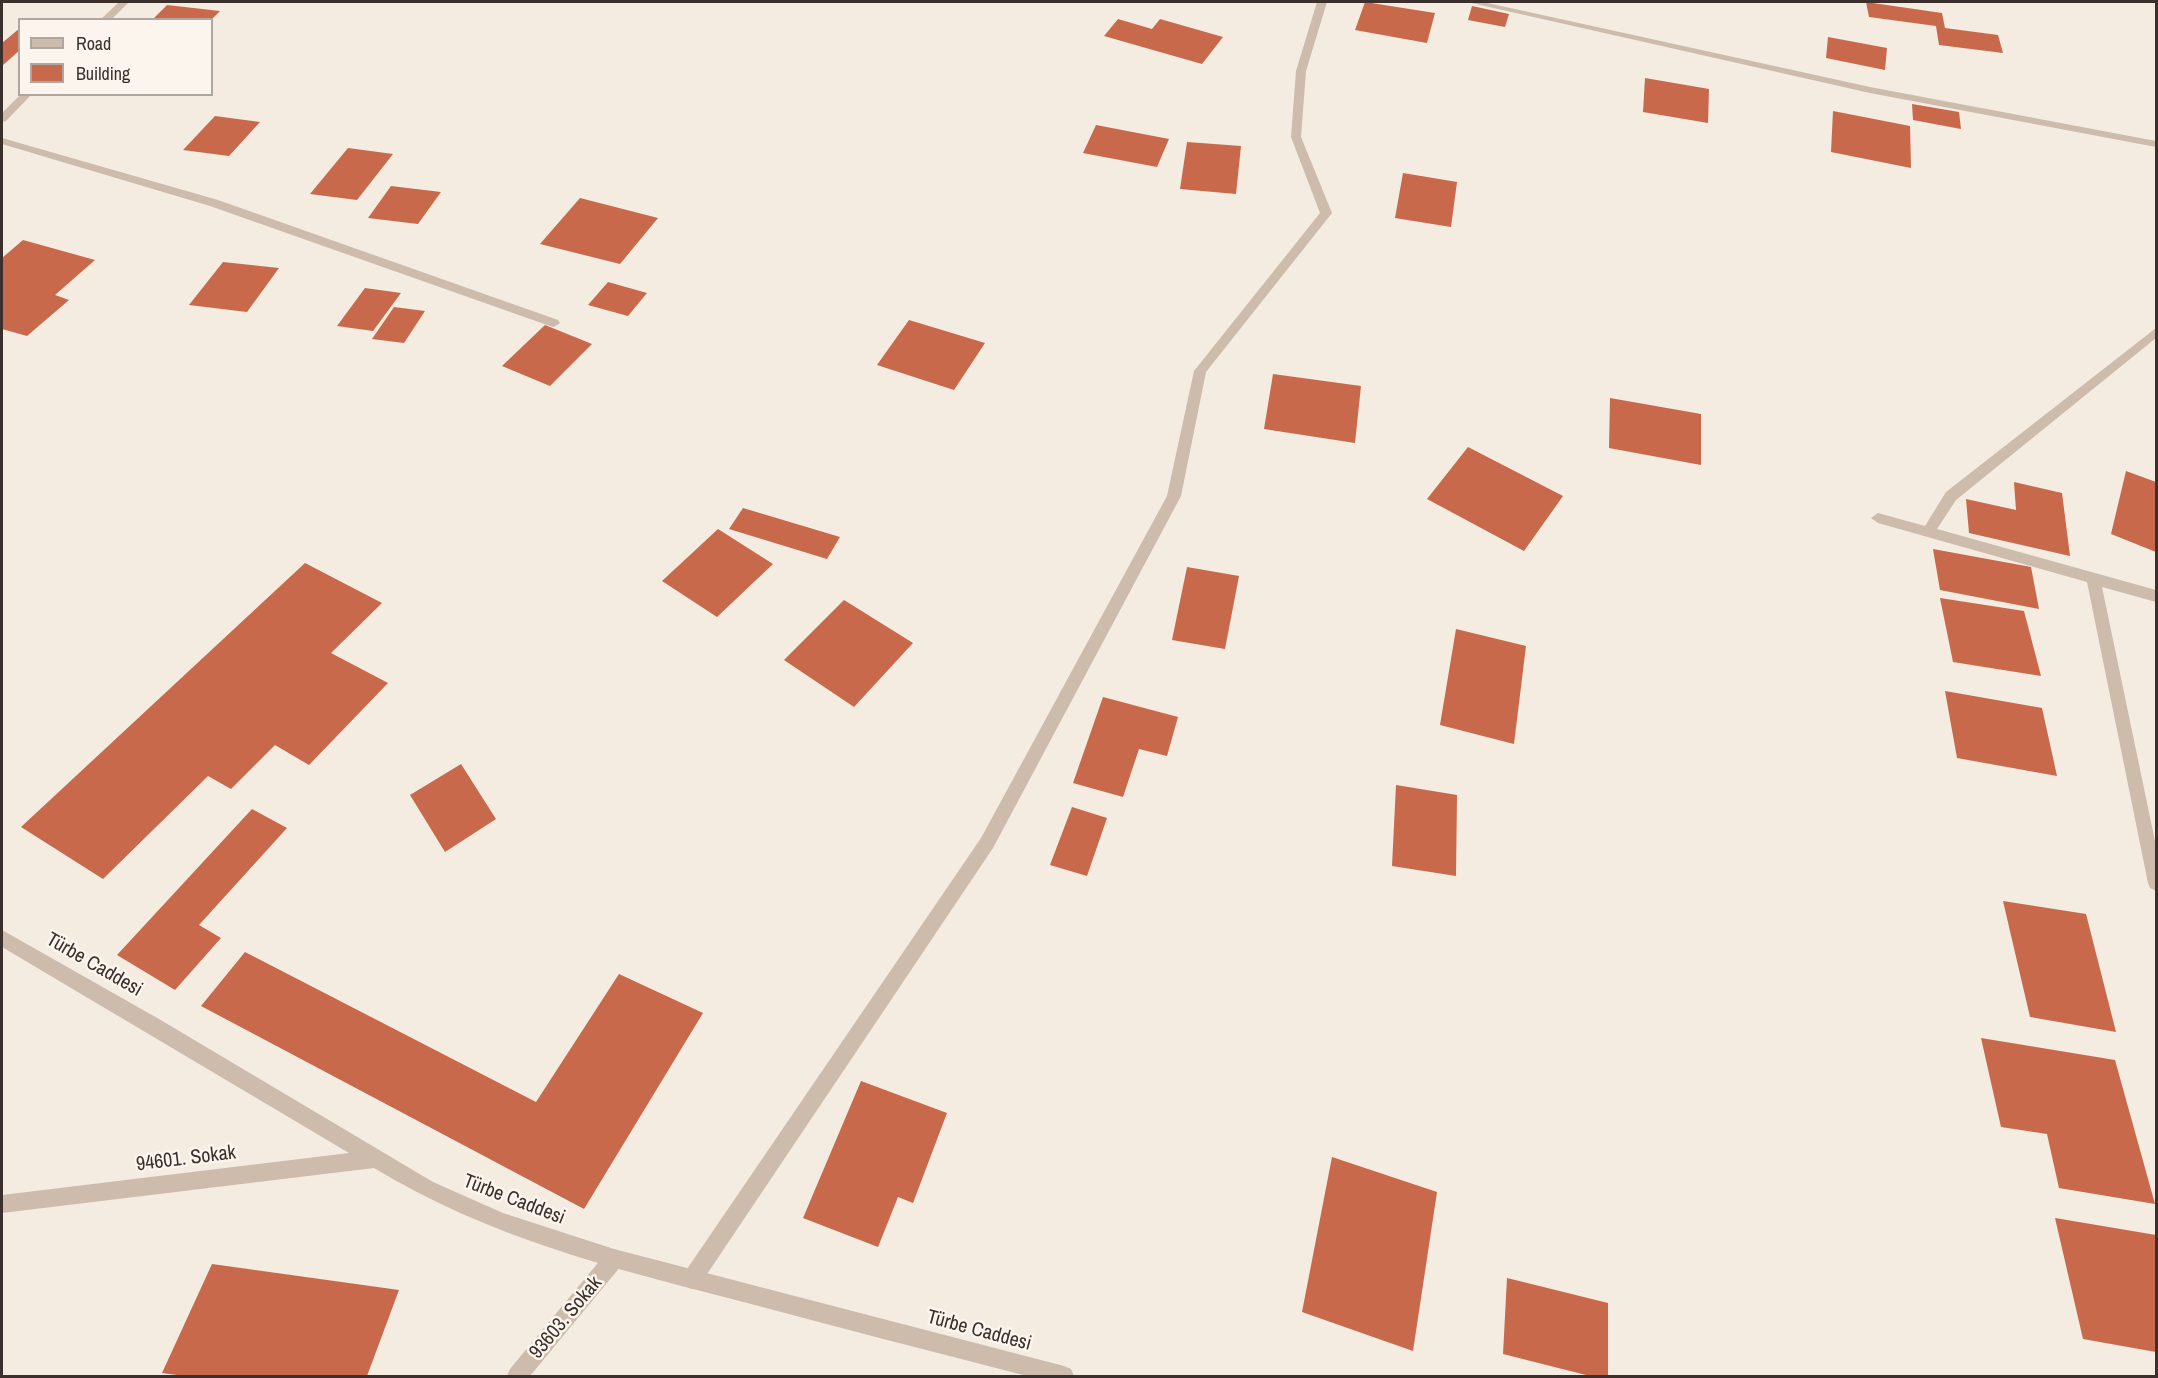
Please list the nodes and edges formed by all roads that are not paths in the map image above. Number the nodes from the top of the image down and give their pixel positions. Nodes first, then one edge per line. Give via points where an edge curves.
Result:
1 (124, 2) edge
2 (1322, 2) edge
3 (1472, 2) edge
4 (107, 18) edge
5 (25, 96) edge
6 (2, 119) edge
7 (2, 141) edge
8 (2157, 144) edge
9 (554, 323) dead end
10 (2157, 332) edge
11 (1878, 518) dead end
12 (1928, 532) junction
13 (2093, 579) junction
14 (2157, 596) edge
15 (2157, 883) edge
16 (2, 938) edge
17 (376, 1159) junction
18 (2, 1204) edge
19 (614, 1259) junction
20 (692, 1279) junction
21 (517, 1377) edge
22 (1064, 1377) edge

1 - 4 street
2 - 20 street via 1301,71 1296,137 1326,213 1200,372 1174,496 987,843
3 - 8 street via 1870,90
5 - 6 street
7 - 9 street via 214,203
10 - 12 street via 1951,496
11 - 12 street
12 - 13 street
13 - 14 street
13 - 15 street
16 - 17 street, Türbe Caddesi
17 - 18 street, 94601. Sokak
17 - 19 street, Türbe Caddesi via 426,1190 502,1222
19 - 20 street, Türbe Caddesi
19 - 21 street, 93603. Sokak
20 - 22 street, Türbe Caddesi

